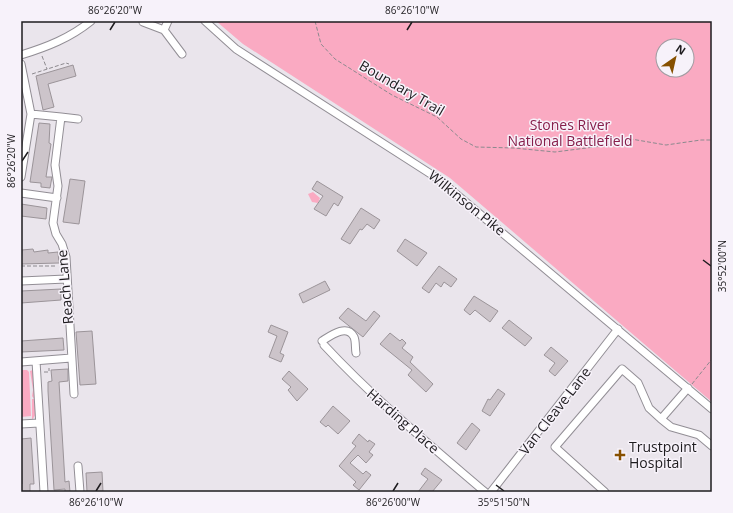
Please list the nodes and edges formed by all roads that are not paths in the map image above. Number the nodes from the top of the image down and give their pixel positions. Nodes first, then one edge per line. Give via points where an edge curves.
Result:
1 (91, 21) edge
2 (168, 21) edge
3 (205, 21) edge
4 (143, 22) dead end
5 (164, 30) junction
6 (182, 54) dead end
7 (21, 55) edge
8 (21, 64) edge
9 (31, 114) junction
10 (61, 118) junction
11 (78, 119) dead end
12 (22, 165) edge
13 (21, 177) edge
14 (21, 193) edge
15 (57, 198) junction
16 (66, 279) junction
17 (21, 281) edge
18 (618, 329) junction
19 (356, 353) dead end
20 (71, 358) junction
21 (36, 361) junction
22 (21, 362) edge
23 (688, 388) junction
24 (74, 394) dead end
25 (712, 409) edge
26 (661, 419) junction
27 (40, 423) junction
28 (21, 424) edge
29 (712, 446) edge
30 (78, 466) dead end
31 (44, 492) edge
32 (80, 492) edge
33 (485, 492) edge
34 (491, 492) edge
35 (605, 492) edge

1 - 7 street via 47,47
2 - 5 street
3 - 18 street, Wilkinson Pike via 236,49 437,178
4 - 5 street
5 - 6 street
8 - 9 street
9 - 10 street
9 - 12 street
10 - 11 street
10 - 15 street, Reach Lane via 55,165
12 - 13 street
14 - 15 street
15 - 16 street, Reach Lane via 52,223 64,250
16 - 17 street
16 - 20 street, Reach Lane
18 - 23 street, Wilkinson Pike
18 - 34 street, Van Cleave Lane
19 - 33 street, Harding Place via 354,336 348,332 340,331 323,343 386,408
20 - 21 street
20 - 24 street, Reach Lane
21 - 22 street
21 - 27 street
23 - 25 street, Wilkinson Pike
23 - 26 street
26 - 29 street via 671,427 699,435
26 - 35 street via 649,408 638,383 622,369 555,447
27 - 28 street
27 - 31 street
30 - 32 street

